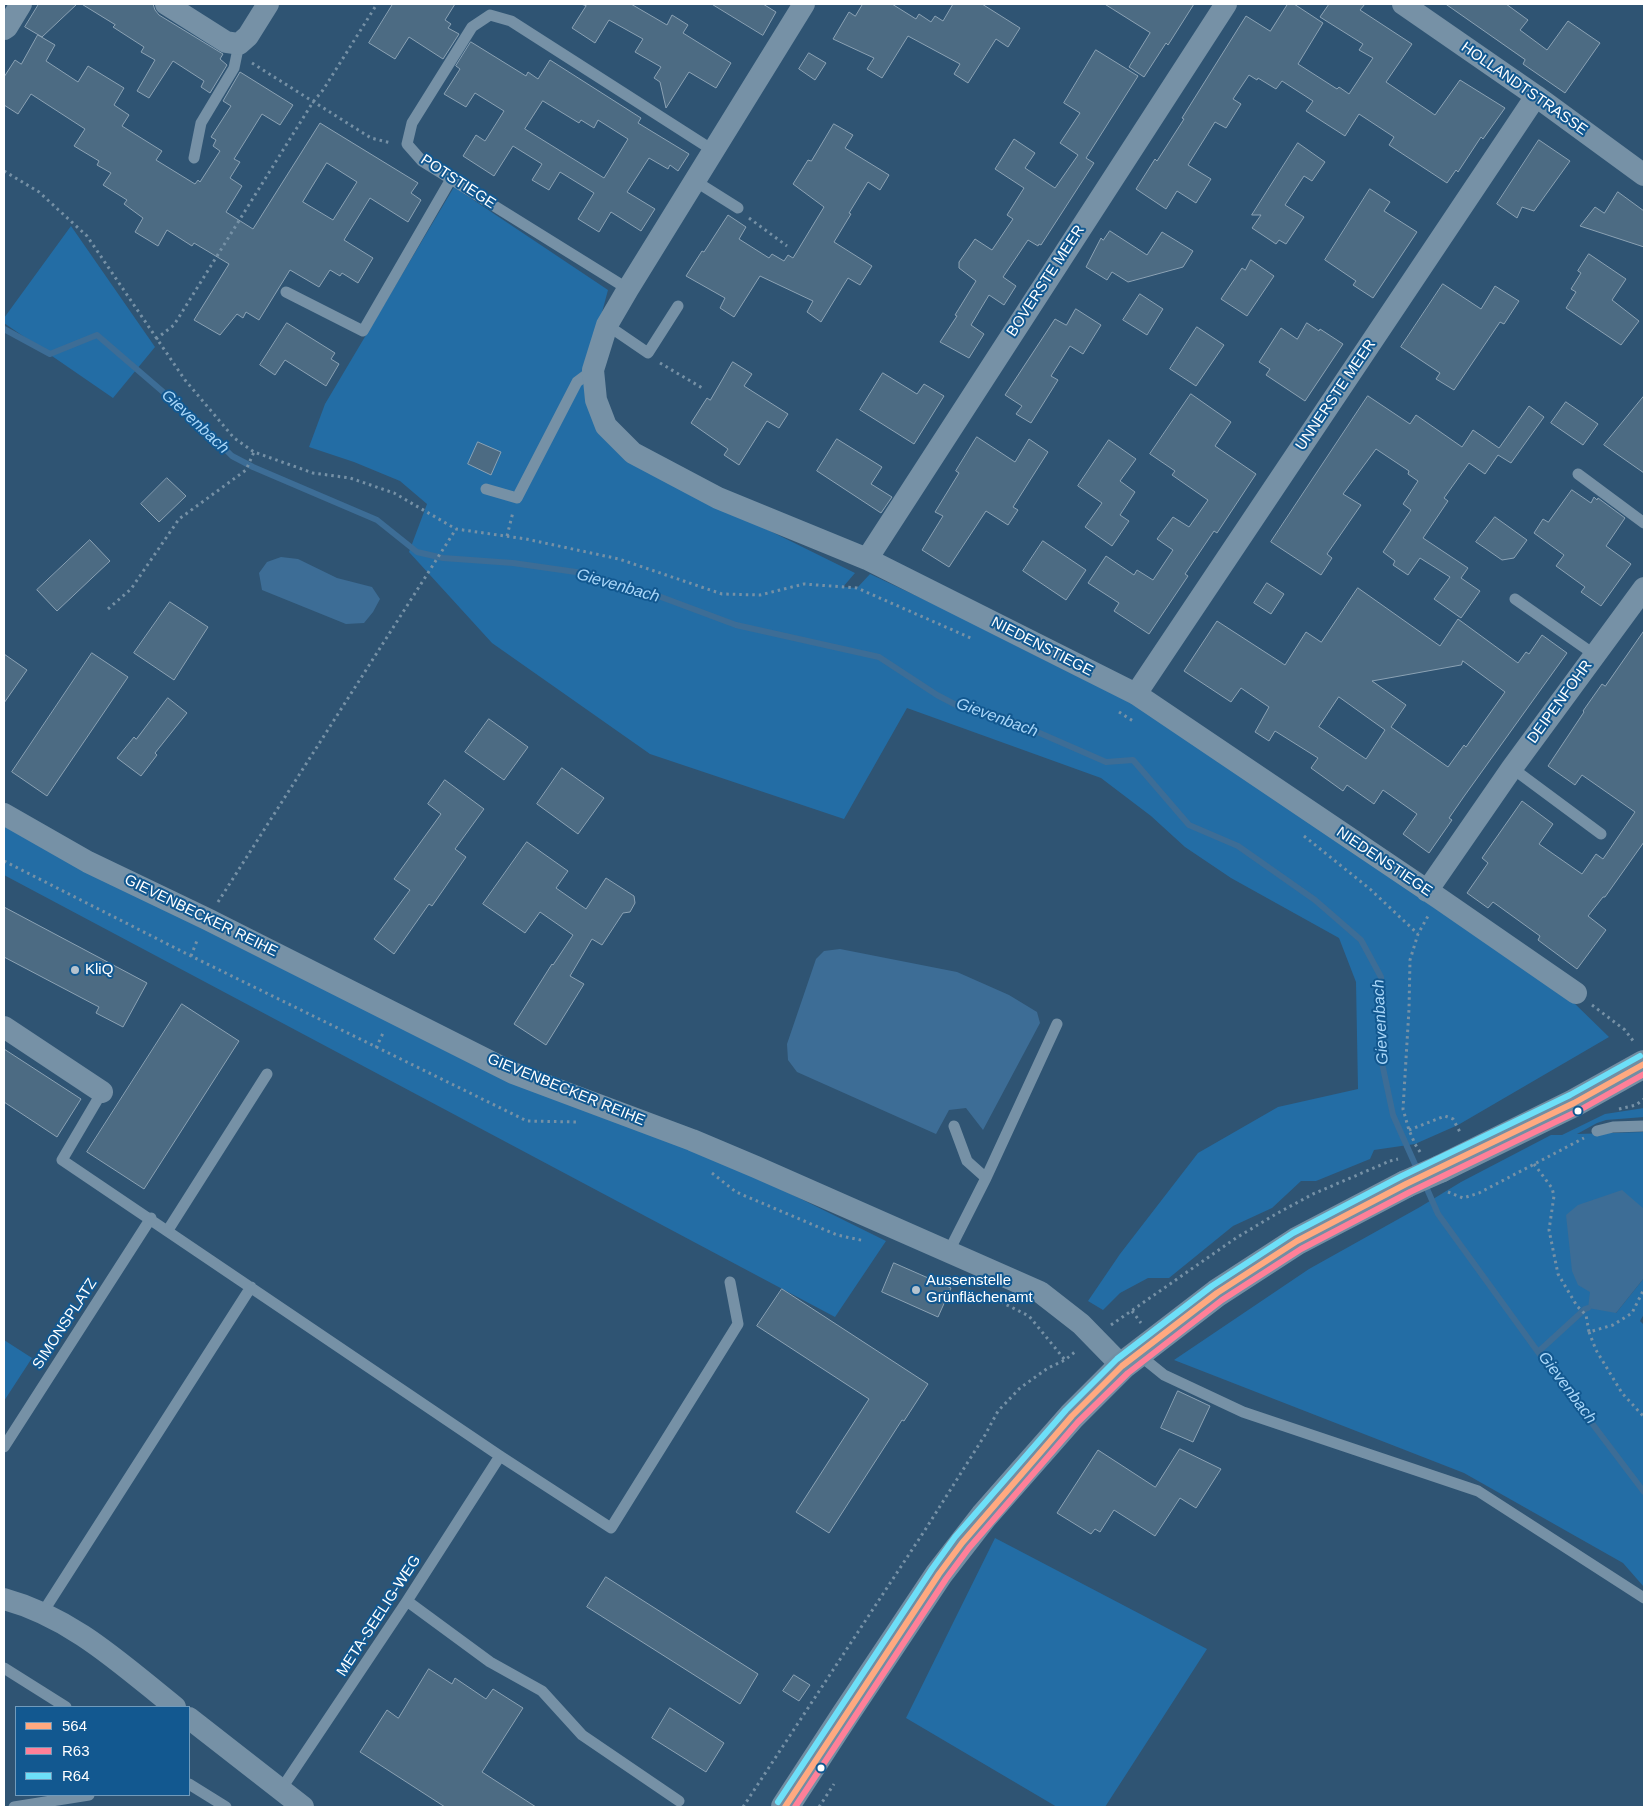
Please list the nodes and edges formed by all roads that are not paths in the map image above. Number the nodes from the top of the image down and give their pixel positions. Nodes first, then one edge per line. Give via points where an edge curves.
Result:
1 (21, 4) edge
2 (166, 4) edge
3 (268, 4) edge
4 (804, 4) edge
5 (1226, 4) edge
6 (1403, 4) edge
7 (4, 29) edge
8 (239, 44) junction
9 (1536, 96) junction
10 (714, 150) junction
11 (194, 158) dead end
12 (1642, 168) edge
13 (451, 179) junction
14 (695, 181) junction
15 (738, 208) road end
16 (628, 289) junction
17 (286, 292) dead end
18 (678, 306) dead end
19 (607, 325) junction
20 (593, 370) junction
21 (1578, 474) dead end
22 (486, 490) dead end
23 (1644, 523) edge
24 (867, 559) junction
25 (1644, 588) edge
26 (1516, 599) dead end
27 (1595, 655) junction
28 (1136, 694) junction
29 (1512, 768) junction
30 (4, 814) edge
31 (1601, 834) dead end
32 (1434, 895) junction
33 (1576, 993) road end
34 (1057, 1024) dead end
35 (4, 1027) edge
36 (1640, 1054) edge
37 (267, 1074) dead end
38 (102, 1092) joint
39 (954, 1126) dead end
40 (1644, 1126) edge
41 (1597, 1131) dead end
42 (986, 1178) junction
43 (151, 1218) junction
44 (168, 1230) junction
45 (949, 1251) junction
46 (730, 1282) dead end
47 (251, 1287) junction
48 (1130, 1360) junction
49 (4, 1447) edge
50 (500, 1456) junction
51 (1644, 1598) edge
52 (4, 1599) edge
53 (407, 1601) junction
54 (43, 1612) junction
55 (4, 1668) edge
56 (64, 1706) edge
57 (175, 1706) edge
58 (190, 1719) edge
59 (190, 1785) edge
60 (280, 1791) junction
61 (83, 1796) edge
62 (679, 1801) dead end
63 (14, 1807) edge
64 (226, 1807) edge
65 (303, 1807) edge
66 (785, 1807) edge

1 - 7 street
2 - 8 street via 226,42
3 - 8 street via 248,36
4 - 10 street
5 - 24 street, BOVERSTE MEER
6 - 9 street, HOLLANDTSTRASSE
8 - 11 lane via 234,68 201,123
9 - 12 street, HOLLANDTSTRASSE
9 - 28 street, UNNERSTE MEER
10 - 13 lane, POTSTIEGE via 511,22 490,15 472,27 412,123 407,144 422,161
10 - 14 street
13 - 16 lane, POTSTIEGE
13 - 17 lane via 363,331
14 - 15 lane
14 - 16 street
16 - 19 street, NIEDENSTIEGE
18 - 19 lane via 648,352
19 - 20 street, NIEDENSTIEGE
20 - 22 lane via 577,382 517,498
20 - 24 street, NIEDENSTIEGE via 596,400 606,426 633,452 718,498
21 - 23 lane
24 - 28 street, NIEDENSTIEGE
25 - 27 street, DEIPENFOHR
26 - 27 lane
27 - 29 street, DEIPENFOHR
28 - 32 street, NIEDENSTIEGE
29 - 31 lane
29 - 32 street, DEIPENFOHR
30 - 45 street, GIEVENBECKER REIHE via 88,862 513,1073 692,1140
32 - 33 street, NIEDENSTIEGE
34 - 42 lane
35 - 38 street
36 - 48 main road, bridge via 1574,1103 1297,1241 1217,1293
37 - 44 lane
38 - 43 lane via 62,1160
39 - 42 lane via 967,1161
40 - 41 lane
42 - 45 lane
43 - 44 lane
43 - 49 lane, SIMONSPLATZ
44 - 47 lane
45 - 48 street, GIEVENBECKER REIHE via 1040,1292
46 - 50 lane via 738,1324 611,1528
47 - 50 lane
47 - 54 lane
48 - 51 lane via 1243,1412 1478,1491
48 - 66 main road via 1072,1416 962,1543
50 - 53 lane, META-SEELIG-WEG
52 - 54 street
53 - 60 lane, META-SEELIG-WEG
53 - 62 lane via 490,1662 542,1691 582,1735
54 - 57 street via 87,1637
55 - 56 lane
58 - 60 street
59 - 64 lane
60 - 65 street
61 - 63 lane

